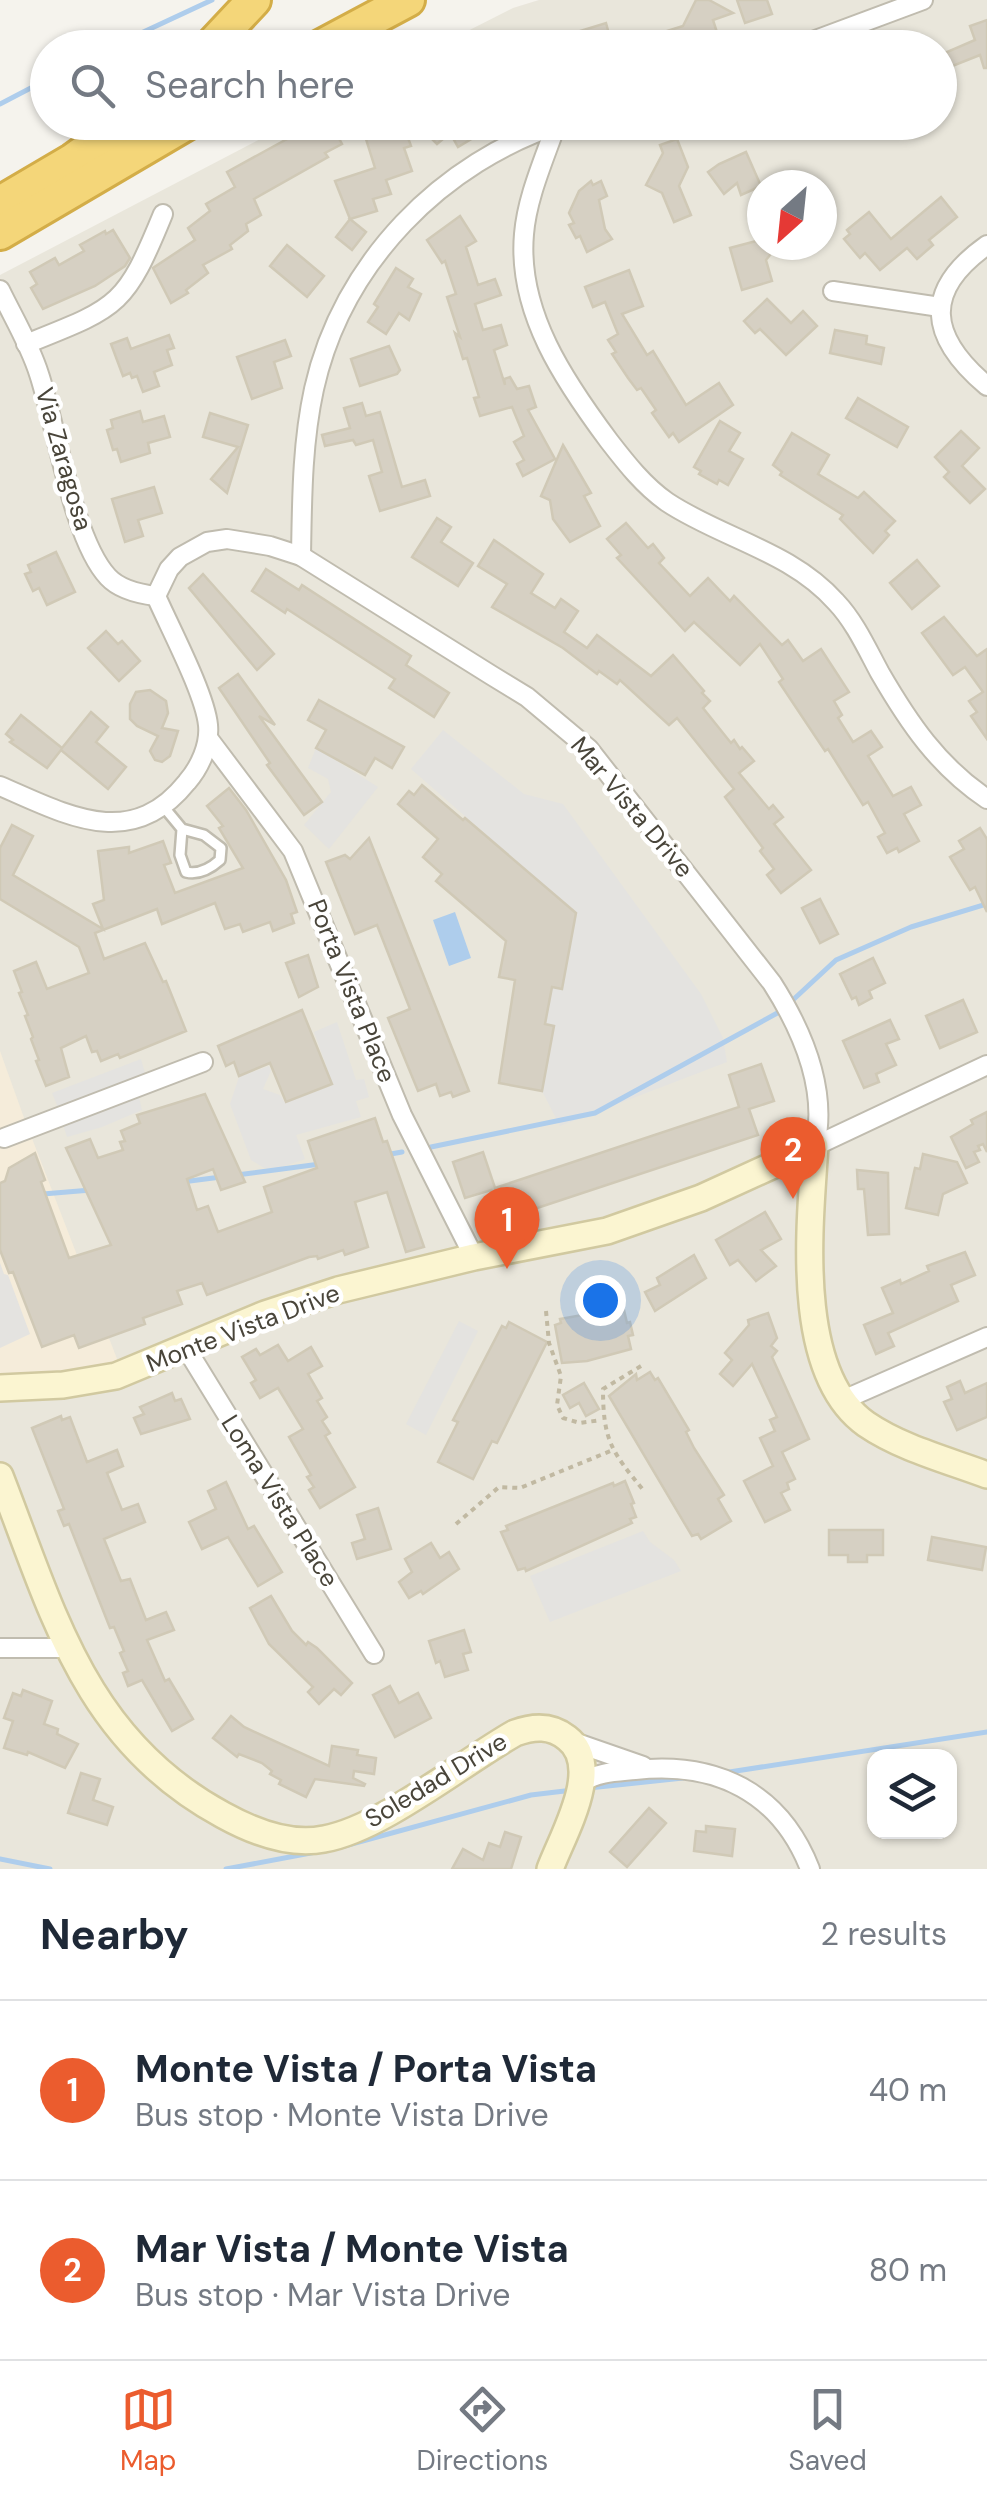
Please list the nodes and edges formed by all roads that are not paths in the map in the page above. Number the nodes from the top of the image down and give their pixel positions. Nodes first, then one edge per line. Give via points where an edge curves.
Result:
1 (254, 0) edge
2 (408, 0) edge
3 (923, 0) edge
4 (226, 30) edge
5 (352, 30) edge
6 (842, 30) edge
7 (101, 140) edge
8 (158, 140) edge
9 (516, 140) edge
10 (554, 140) edge
11 (0, 203) edge
12 (163, 214) dead end
13 (0, 233) edge
14 (987, 244) edge
15 (0, 290) edge
16 (833, 291) dead end
17 (940, 307) junction
18 (26, 344) junction
19 (987, 386) edge
20 (302, 556) junction
21 (156, 596) junction
22 (208, 738) junction
23 (0, 786) edge
24 (987, 799) edge
25 (163, 806) junction
26 (182, 829) junction
27 (204, 1062) dead end
28 (987, 1066) edge
29 (1, 1141) edge
30 (814, 1146) junction
31 (474, 1258) junction
32 (987, 1337) edge
33 (186, 1348) junction
34 (0, 1388) edge
35 (843, 1400) junction
36 (987, 1475) edge
37 (0, 1476) edge
38 (0, 1648) edge
39 (67, 1648) junction
40 (374, 1654) dead end
41 (571, 1741) junction
42 (648, 1768) junction
43 (582, 1782) junction
44 (550, 1869) edge
45 (810, 1869) edge

1 - 4 highway
2 - 5 highway
3 - 6 street
7 - 11 highway
8 - 13 highway
9 - 20 street via 412,212 349,301 315,386 302,473
10 - 24 street via 529,210 524,249 534,311 570,387 632,469 665,500 795,568 836,600 929,750
12 - 18 street via 140,271 118,300
14 - 17 street via 954,276
15 - 18 street, Via Zaragosa
16 - 17 street
17 - 19 street via 946,339
18 - 21 street, Via Zaragosa via 97,561 130,592
20 - 21 street, Mar Vista Drive via 246,540 206,542 180,557
20 - 30 street, Mar Vista Drive via 528,698 589,749 792,1014 818,1102
21 - 22 street via 203,706
22 - 25 street via 192,777
22 - 31 street, Porta Vista Place via 300,864 402,1116
23 - 25 street via 99,822 130,822
25 - 26 lane
26 - 26 lane via 212,839 221,848 220,860 186,872
27 - 29 street
28 - 30 street, Monte Vista Drive
30 - 31 street, Monte Vista Drive via 658,1214
30 - 35 street, Mar Vista Drive via 810,1278 824,1358
31 - 33 street, Monte Vista Drive via 298,1302
32 - 35 street
33 - 34 street, Monte Vista Drive via 101,1379
33 - 40 street, Loma Vista Place
35 - 36 street, Mar Vista Drive via 894,1440
37 - 39 street, Soledad Drive
38 - 39 street
39 - 41 street, Soledad Drive via 118,1730 159,1770 210,1808 278,1837 324,1840 367,1824 528,1728 556,1730
41 - 42 street
41 - 43 street via 584,1760
42 - 43 street
42 - 45 street via 694,1768 770,1804
43 - 44 street

